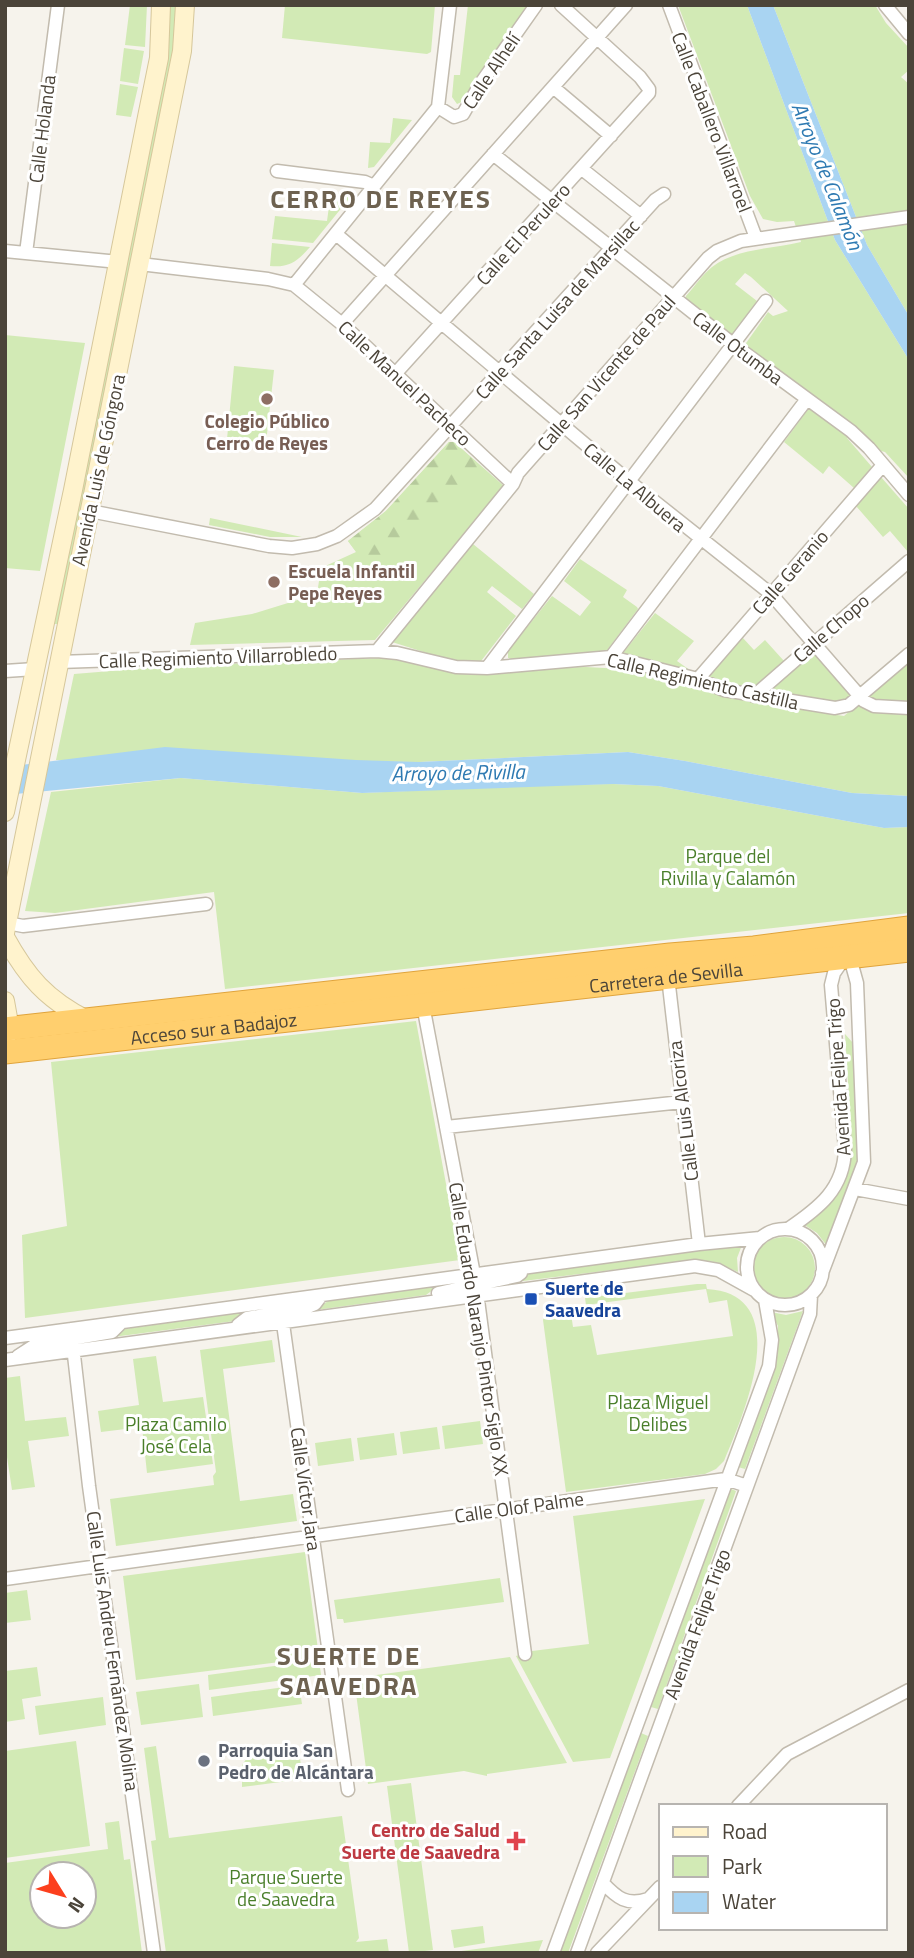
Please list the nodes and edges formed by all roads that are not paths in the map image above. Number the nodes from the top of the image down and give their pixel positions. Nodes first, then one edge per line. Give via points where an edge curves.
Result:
1 (58, 5) edge
2 (161, 5) edge
3 (185, 5) edge
4 (450, 5) edge
5 (536, 5) edge
6 (561, 5) edge
7 (626, 5) edge
8 (669, 5) edge
9 (887, 6) edge
10 (909, 34) edge
11 (598, 37) junction
12 (553, 87) junction
13 (438, 107) junction
14 (611, 136) junction
15 (493, 154) junction
16 (582, 169) junction
17 (277, 171) dead end
18 (374, 186) junction
19 (664, 194) dead end
20 (553, 201) junction
21 (641, 216) junction
22 (909, 217) edge
23 (336, 233) junction
24 (756, 238) junction
25 (613, 249) junction
26 (5, 251) edge
27 (26, 253) junction
28 (119, 262) junction
29 (140, 264) junction
30 (385, 275) junction
31 (293, 285) junction
32 (672, 297) junction
33 (766, 301) dead end
34 (441, 323) junction
35 (342, 324) junction
36 (734, 345) junction
37 (499, 372) junction
38 (396, 373) junction
39 (807, 399) junction
40 (451, 424) junction
41 (560, 424) junction
42 (883, 465) junction
43 (630, 482) junction
44 (513, 484) junction
45 (909, 495) edge
46 (90, 511) junction
47 (700, 540) junction
48 (909, 561) edge
49 (771, 594) junction
50 (814, 644) junction
51 (377, 651) junction
52 (909, 654) edge
53 (611, 657) junction
54 (59, 662) junction
55 (487, 668) junction
56 (34, 669) junction
57 (5, 671) edge
58 (698, 679) junction
59 (754, 696) junction
60 (859, 696) junction
61 (909, 708) edge
62 (6, 809) edge
63 (206, 904) dead end
64 (899, 929) edge
65 (6, 931) edge
66 (754, 948) junction
67 (909, 950) edge
68 (870, 954) junction
69 (845, 957) junction
70 (810, 961) junction
71 (668, 977) junction
72 (856, 983) junction
73 (831, 985) junction
74 (420, 994) junction
75 (5, 1001) edge
76 (87, 1020) junction
77 (9, 1041) edge
78 (682, 1102) junction
79 (446, 1127) junction
80 (855, 1189) junction
81 (909, 1199) edge
82 (788, 1229) junction
83 (760, 1238) junction
84 (699, 1244) junction
85 (822, 1273) junction
86 (475, 1285) junction
87 (754, 1290) junction
88 (811, 1295) junction
89 (765, 1300) junction
90 (281, 1312) junction
91 (5, 1338) edge
92 (72, 1340) junction
93 (10, 1359) edge
94 (726, 1479) junction
95 (747, 1486) junction
96 (506, 1509) junction
97 (312, 1536) junction
98 (102, 1566) junction
99 (5, 1579) edge
100 (525, 1654) dead end
101 (909, 1690) edge
102 (639, 1717) junction
103 (660, 1726) junction
104 (348, 1790) dead end
105 (740, 1804) edge
106 (603, 1883) junction
107 (659, 1888) edge
108 (649, 1899) junction
109 (154, 1953) edge
110 (553, 1953) edge
111 (577, 1953) edge
112 (597, 1953) edge

1 - 27 street, Calle Holanda
2 - 28 main road, Avenida Luis de Góngora via 159,58
3 - 29 main road, Avenida Luis de Góngora via 182,51
4 - 13 street
5 - 13 street, Calle Alhelí via 463,114 454,117
6 - 11 street
7 - 11 street
8 - 24 street, Calle Caballero Villarroel
9 - 10 street
11 - 12 street
11 - 14 street, Calle El Perulero via 649,89
12 - 14 street
12 - 15 street
13 - 18 street
14 - 16 street, Calle El Perulero
15 - 20 street, Calle Otumba
15 - 30 street
16 - 20 street, Calle El Perulero
16 - 21 street
17 - 18 street
18 - 23 street
19 - 21 street, Calle Santa Luisa de Marsillac
20 - 25 street, Calle Otumba
20 - 34 street, Calle El Perulero
21 - 25 street, Calle Santa Luisa de Marsillac
22 - 24 street, Calle San Vicente de Paul
23 - 30 street, Calle La Albuera
23 - 31 street
24 - 32 street, Calle San Vicente de Paul via 717,251
25 - 32 street, Calle Otumba
25 - 37 street, Calle Santa Luisa de Marsillac
26 - 27 street
27 - 28 street
28 - 56 main road, Avenida Luis de Góngora
29 - 31 street
29 - 46 main road, Avenida Luis de Góngora
30 - 34 street, Calle La Albuera
30 - 35 street
31 - 35 street, Calle Manuel Pacheco
32 - 36 street, Calle Otumba
32 - 41 street, Calle San Vicente de Paul
33 - 36 street
34 - 37 street, Calle La Albuera
34 - 38 street, Calle El Perulero
35 - 38 street, Calle Manuel Pacheco
36 - 39 street, Calle Otumba
36 - 43 street
37 - 40 street, Calle Santa Luisa de Marsillac
37 - 41 street, Calle La Albuera
38 - 40 street, Calle Manuel Pacheco
39 - 42 street, Calle Otumba via 857,436
39 - 47 street
40 - 44 street, Calle Manuel Pacheco
40 - 46 street, Calle Santa Luisa de Marsillac via 369,515 317,544 269,546
41 - 43 street, Calle La Albuera
41 - 44 street, Calle San Vicente de Paul
42 - 45 street, Calle Otumba
42 - 49 street, Calle Geranio
43 - 47 street, Calle La Albuera
43 - 55 street
44 - 51 street, Calle San Vicente de Paul
46 - 54 main road, Avenida Luis de Góngora
47 - 49 street, Calle La Albuera
47 - 53 street
48 - 50 street, Calle Chopo
49 - 50 street, Calle La Albuera
49 - 58 street, Calle Geranio
50 - 59 street, Calle Chopo
50 - 60 street, Calle La Albuera
51 - 54 street, Calle Regimiento Villarrobledo
51 - 55 street, Calle Regimiento Castilla via 456,667
52 - 60 street
53 - 55 street, Calle Regimiento Castilla
53 - 58 street, Calle Regimiento Castilla
54 - 65 main road, Avenida Luis de Góngora
56 - 57 street
56 - 62 main road, Avenida Luis de Góngora
58 - 59 street, Calle Regimiento Castilla
59 - 60 street, Calle Regimiento Castilla via 845,708
60 - 61 street via 874,706
63 - 65 street
64 - 66 highway, Carretera de Sevilla
64 - 69 street, Avenida Felipe Trigo via 867,940
65 - 76 main road via 25,970 48,996
66 - 69 street via 772,951 822,946
66 - 74 highway, Carretera de Sevilla via 670,955
67 - 68 highway, Carretera de Sevilla
68 - 69 highway, Carretera de Sevilla
68 - 72 street, Avenida Felipe Trigo
69 - 70 highway, Carretera de Sevilla
69 - 72 street, Avenida Felipe Trigo
69 - 73 street, Avenida Felipe Trigo
70 - 71 highway, Carretera de Sevilla
70 - 73 street, Avenida Felipe Trigo via 824,971
71 - 74 highway, Carretera de Sevilla
71 - 78 street, Calle Luis Alcoriza
72 - 80 street, Avenida Felipe Trigo via 864,1154
73 - 82 street, Avenida Felipe Trigo via 844,1162 827,1200
74 - 76 highway, Acceso sur a Badajoz
74 - 77 highway, Acceso sur a Badajoz
74 - 79 street, Calle Eduardo Naranjo Pintor Siglo XX
75 - 77 main road
76 - 77 highway, Acceso sur a Badajoz
78 - 79 street
78 - 84 street, Calle Luis Alcoriza
79 - 86 street, Calle Eduardo Naranjo Pintor Siglo XX
80 - 81 street
80 - 85 street, Avenida Felipe Trigo
82 - 83 street
82 - 85 street via 815,1243
83 - 84 street
83 - 87 street via 746,1265
84 - 86 street via 525,1268
85 - 88 street
86 - 87 street via 695,1266 718,1270
86 - 90 street via 431,1302
86 - 90 street via 322,1295
86 - 96 street, Calle Eduardo Naranjo Pintor Siglo XX
87 - 89 street
88 - 89 street via 791,1305
88 - 95 street, Avenida Felipe Trigo via 810,1314
89 - 94 street, Avenida Felipe Trigo via 772,1340 769,1366
90 - 92 street via 235,1327
90 - 92 street via 121,1323
90 - 97 street, Calle Víctor Jara
91 - 92 street
92 - 93 street
92 - 98 street, Calle Luis Andreu Fernández Molina
94 - 95 street
94 - 96 street, Calle Olof Palme
94 - 102 street, Avenida Felipe Trigo
95 - 103 street, Avenida Felipe Trigo
96 - 97 street, Calle Olof Palme
96 - 100 street, Calle Eduardo Naranjo Pintor Siglo XX
97 - 98 street, Calle Olof Palme
97 - 104 street, Calle Víctor Jara
98 - 99 street, Calle Olof Palme
98 - 109 street, Calle Luis Andreu Fernández Molina
101 - 105 street via 787,1754
102 - 103 street
102 - 110 street, Avenida Felipe Trigo
103 - 106 street, Avenida Felipe Trigo
106 - 108 street via 623,1900 637,1903
106 - 111 street, Avenida Felipe Trigo
107 - 108 street
108 - 112 street

